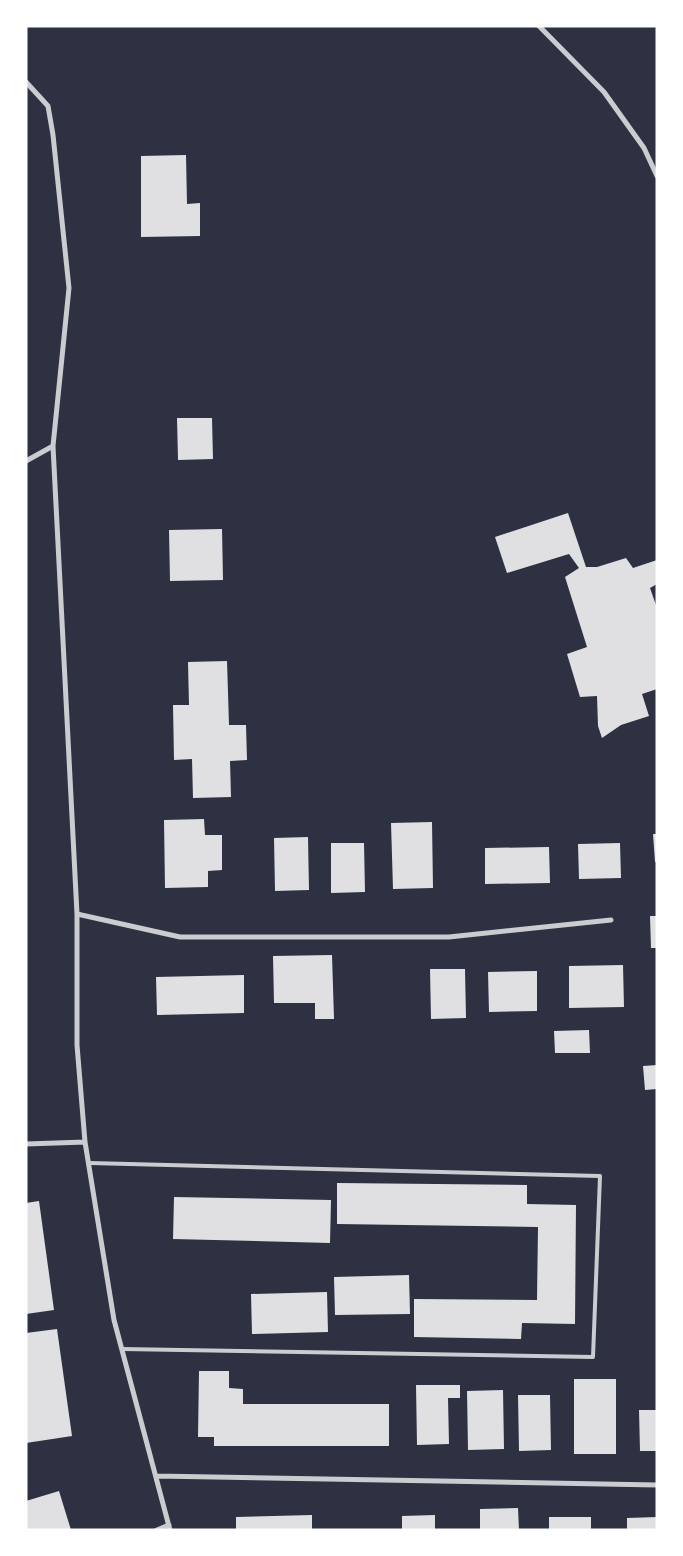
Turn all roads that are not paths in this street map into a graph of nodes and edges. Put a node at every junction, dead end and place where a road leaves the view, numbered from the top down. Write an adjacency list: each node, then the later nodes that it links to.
1 (539, 26): 3 (street)
2 (26, 82): 4 (street)
3 (657, 176)
4 (53, 446): 5 (street); 6 (street)
5 (26, 461)
6 (77, 914): 7 (street); 8 (street)
7 (611, 920)
8 (85, 1142): 9 (street); 10 (street)
9 (26, 1144)
10 (90, 1164): 11 (street); 11 (lane)
11 (122, 1349): 12 (street)
12 (156, 1476): 13 (street); 14 (street)
13 (657, 1485)
14 (169, 1528): 15 (street)
15 (158, 1530)

